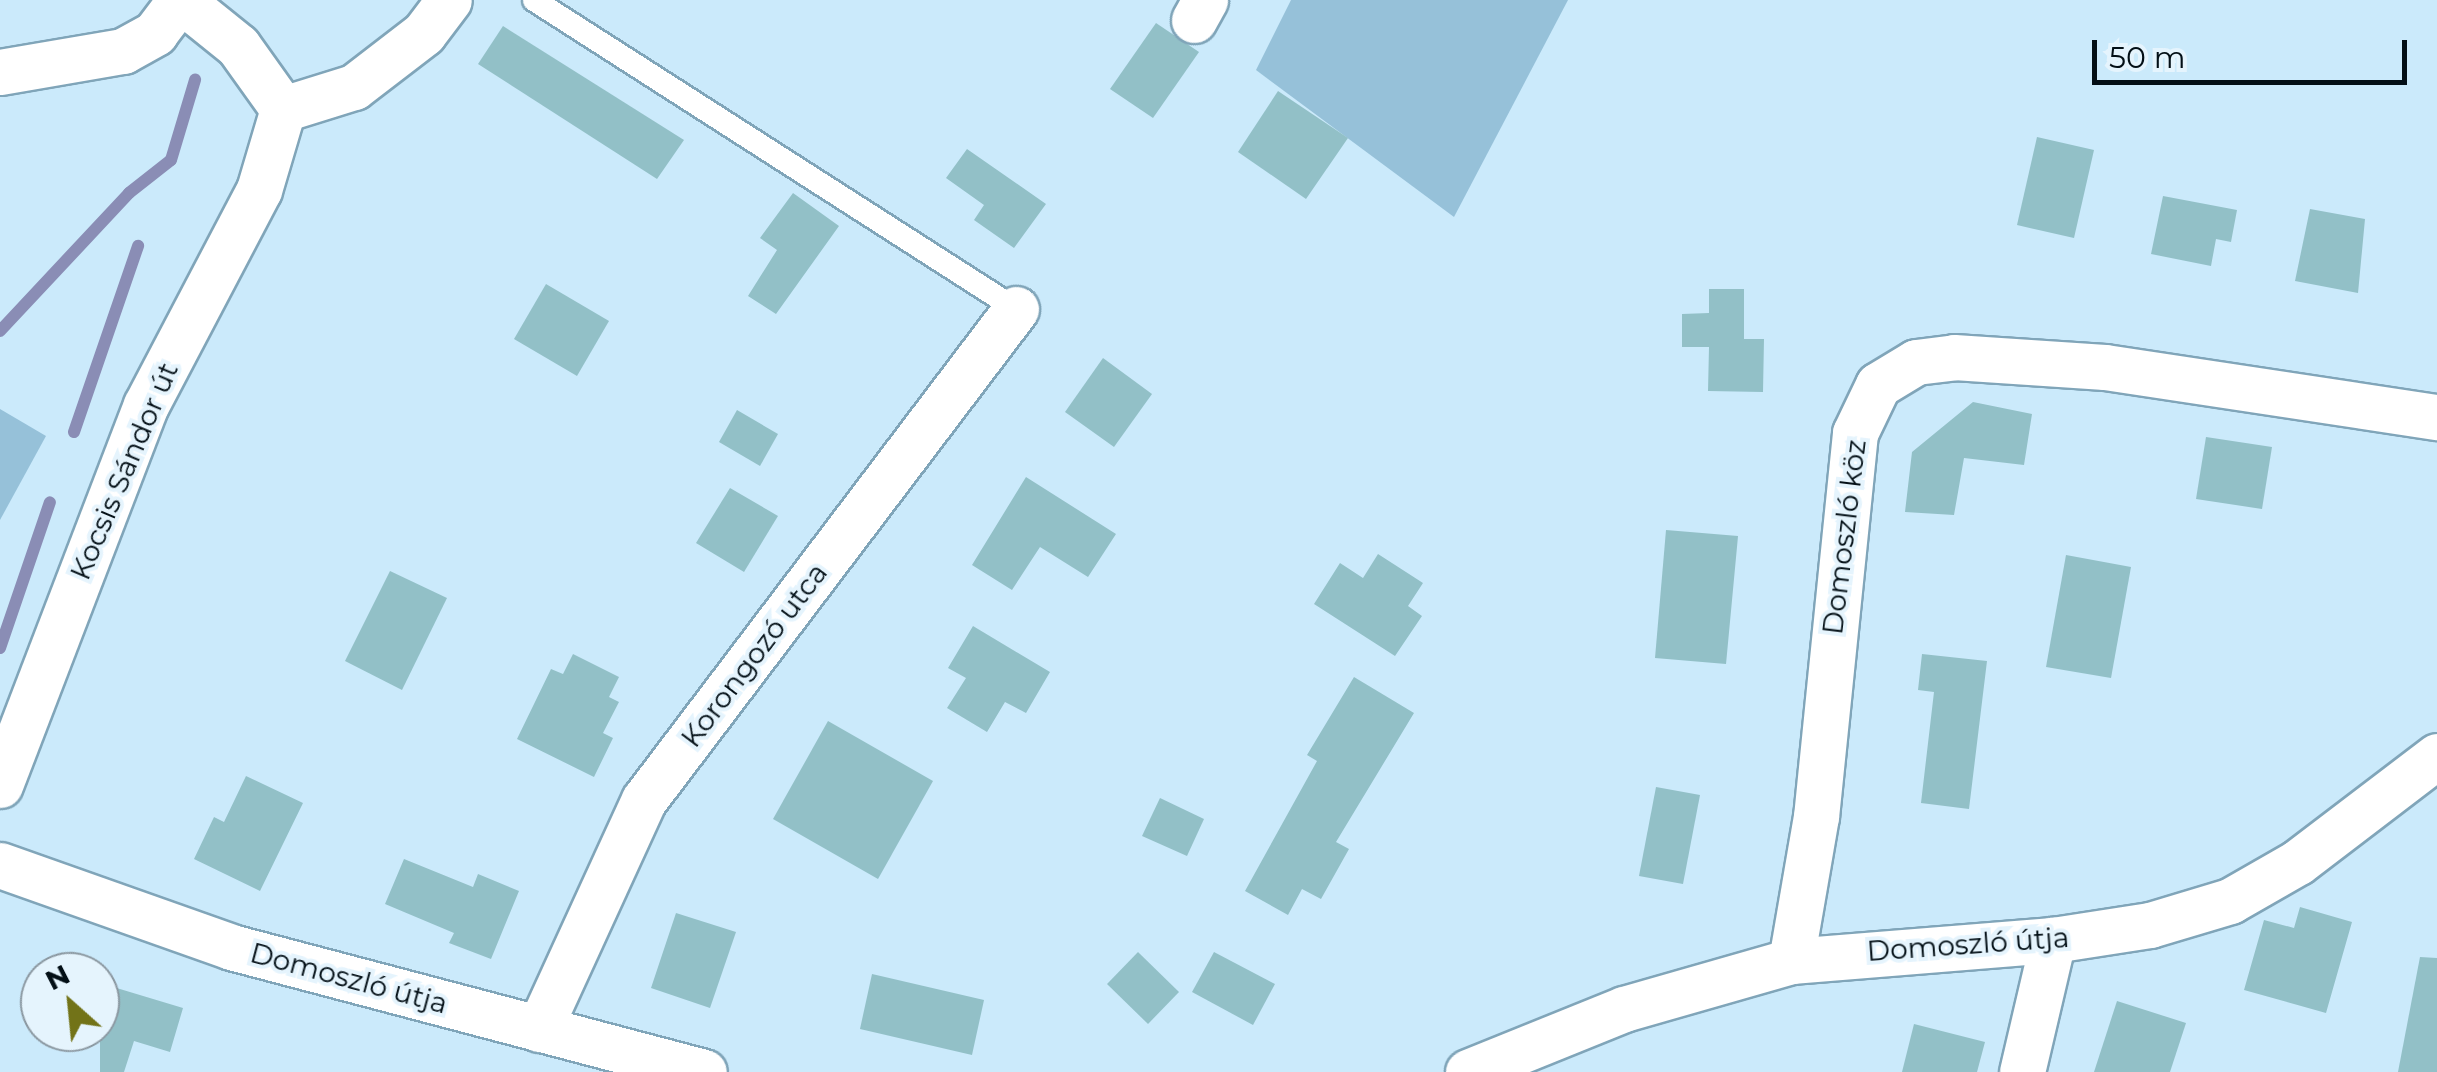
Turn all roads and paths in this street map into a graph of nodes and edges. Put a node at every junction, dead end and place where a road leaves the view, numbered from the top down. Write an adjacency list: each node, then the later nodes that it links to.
1 (181, 0): 4 (street); 5 (street)
2 (449, 0): 5 (street)
3 (534, 0): 6 (lane)
4 (0, 72)
5 (283, 109): 9 (street, Kocsis Sándor út)
6 (1016, 309): 13 (street, Korongozó utca)
7 (2437, 417): 12 (street, Domoszló köz)
8 (2437, 756): 11 (street, Domoszló útja)
9 (0, 785)
10 (0, 865): 13 (street, Domoszló útja)
11 (2053, 940): 12 (street, Domoszló útja); 16 (street)
12 (1791, 961): 15 (street, Domoszló útja)
13 (539, 1029): 14 (street, Domoszló útja)
14 (704, 1072)
15 (1468, 1072)
16 (2022, 1072)

